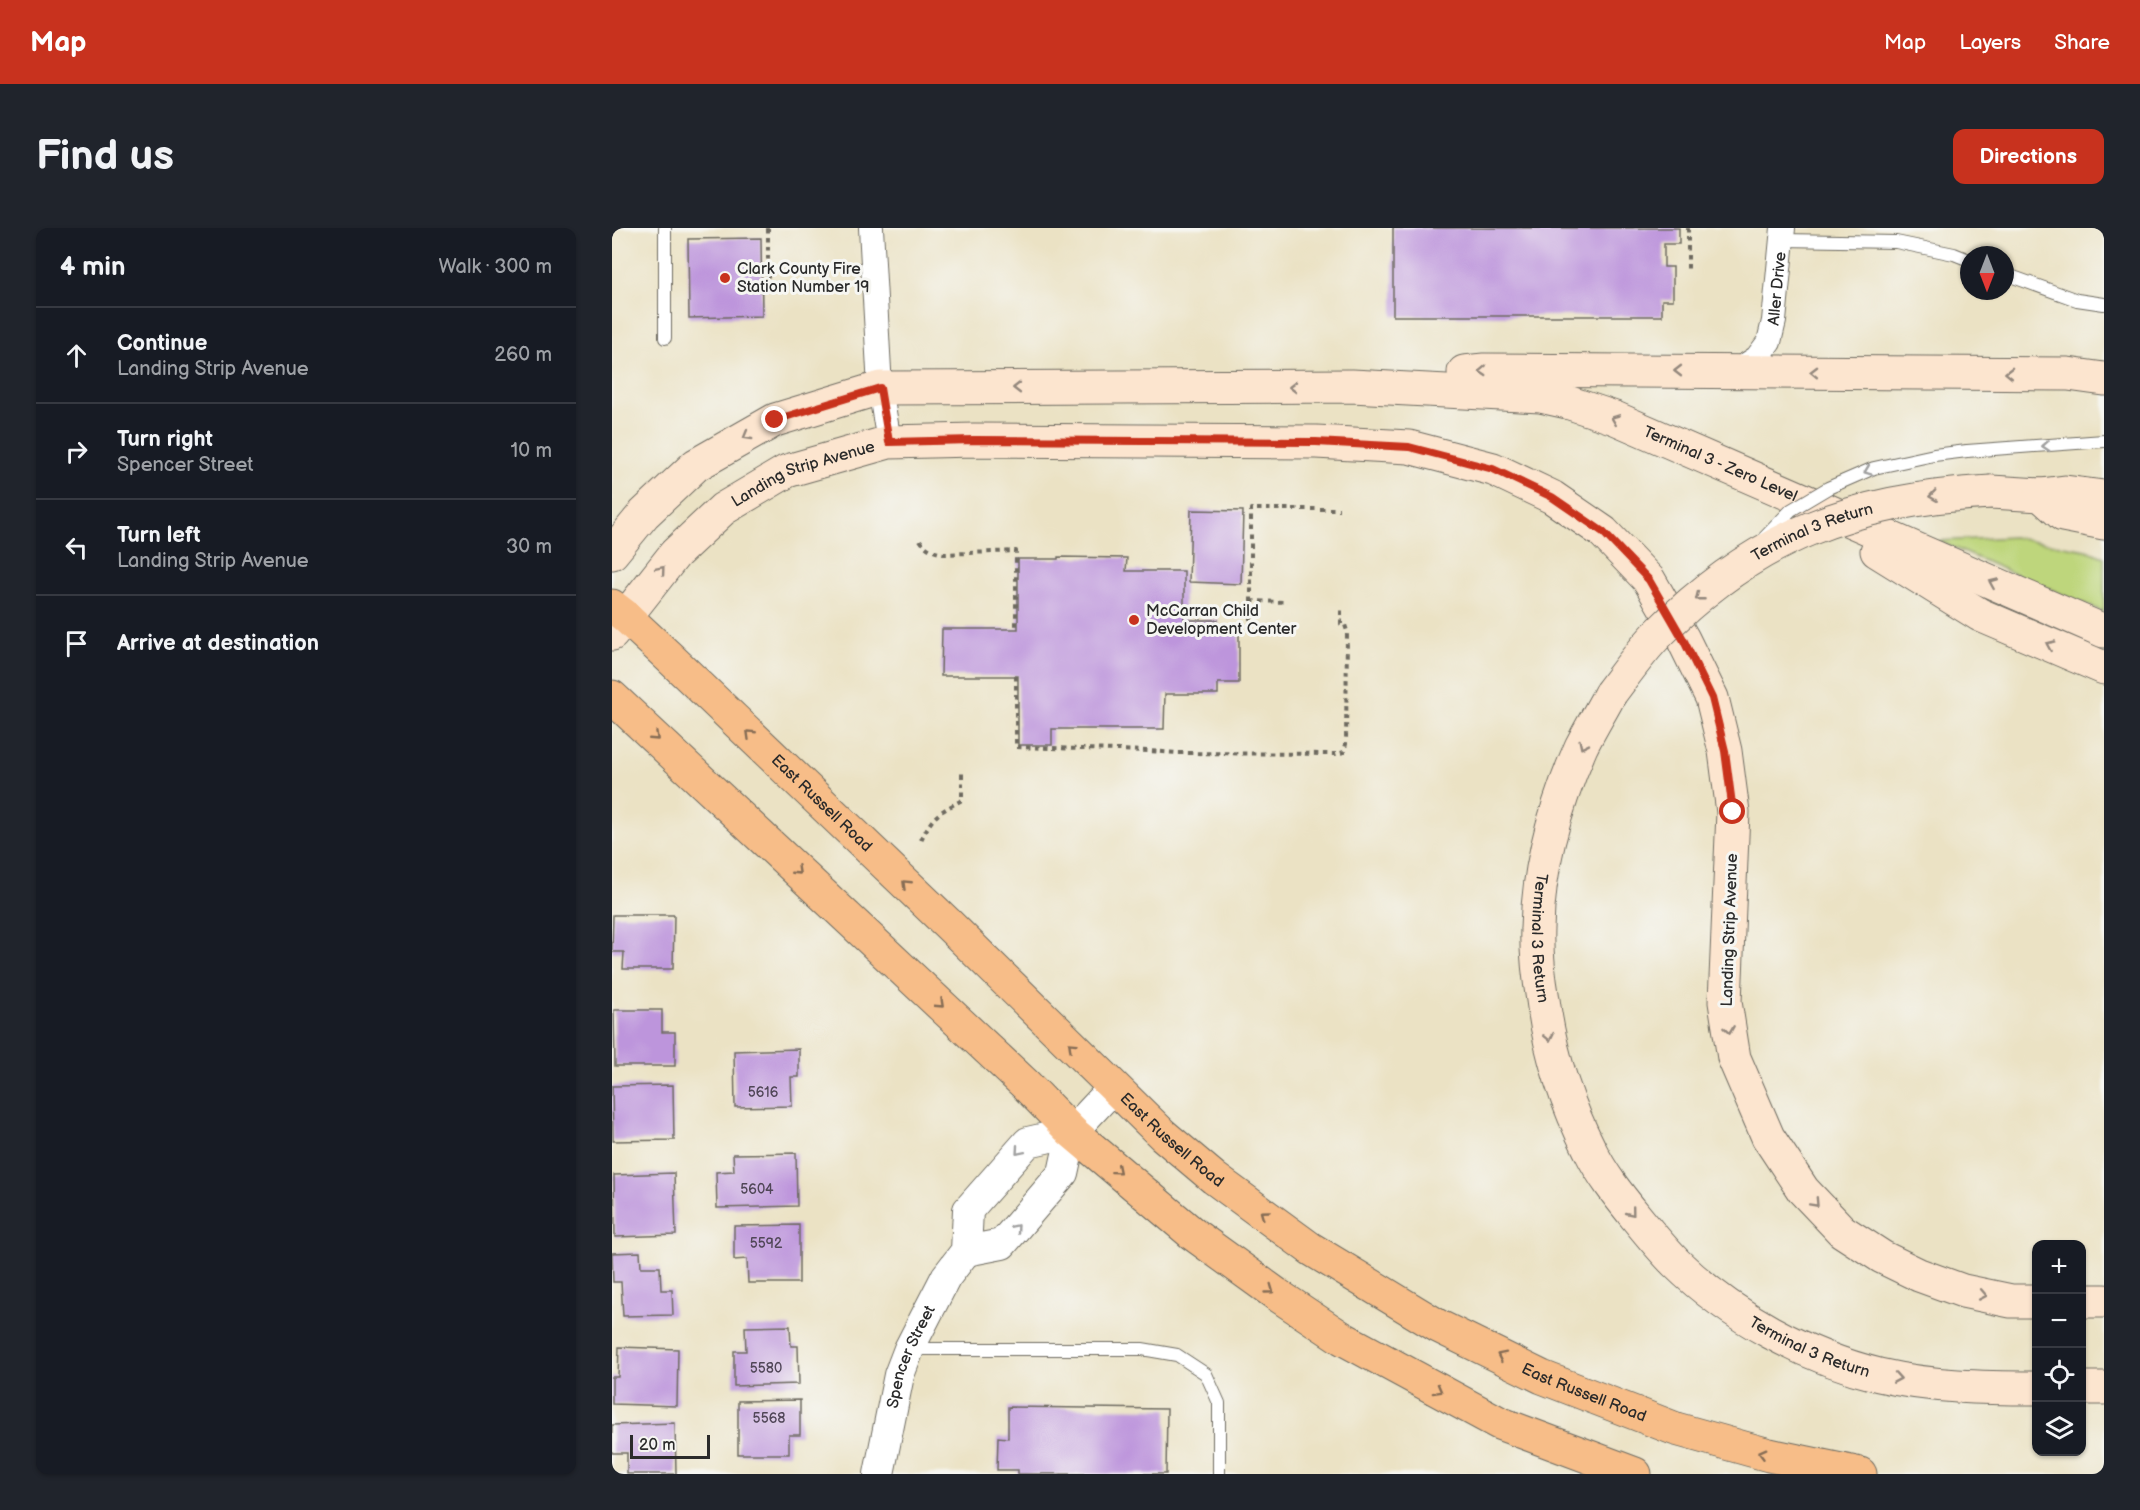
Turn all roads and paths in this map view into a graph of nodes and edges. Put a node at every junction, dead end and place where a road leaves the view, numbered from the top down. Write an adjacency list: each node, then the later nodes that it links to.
1 (665, 228): 11 (lane)
2 (768, 228): 9 (path)
3 (871, 228): 17 (street)
4 (1688, 228): 7 (path)
5 (1783, 234): 6 (lane); 12 (street, Aller Drive)
6 (1960, 256)
7 (1688, 271)
8 (2014, 277): 10 (lane)
9 (829, 285)
10 (2104, 304)
11 (665, 338)
12 (1737, 371): 14 (main road, one-way to 12); 16 (main road, one-way to 16)
13 (2104, 372): 14 (lane)
14 (2068, 374): 15 (main road)
15 (2104, 378)
16 (1352, 386): 17 (main road, one-way to 17); 20 (main road, Terminal 3 - Zero Level, one-way to 16)
17 (880, 388): 19 (street); 26 (main road, one-way to 26)
18 (2104, 441): 27 (lane, one-way to 27, bridge)
19 (889, 442): 31 (main road, Landing Strip Avenue, one-way to 19); 43 (main road, Landing Strip Avenue, one-way to 43)
20 (1784, 493): 34 (main road, Terminal 3 - Zero Level, one-way to 20); 35 (main road, one-way to 20)
21 (2041, 495): 22 (main road, Terminal 3 Return); 24 (main road); 27 (main road, Terminal 3 Return, one-way to 27, bridge)
22 (2104, 497)
23 (1339, 509): 28 (path)
24 (2104, 523)
25 (920, 540): 33 (path)
26 (612, 553)
27 (1731, 572): 47 (main road, Terminal 3 Return, one-way to 47, bridge)
28 (1251, 601): 29 (path); 32 (path)
29 (1287, 602)
30 (1341, 610): 36 (path)
31 (616, 619): 40 (main road, East Russell Road, one-way to 31)
32 (1251, 620)
33 (1016, 629)
34 (2104, 631)
35 (2104, 668)
36 (1016, 676)
37 (612, 698): 41 (main road, one-way to 41)
38 (962, 770): 39 (path)
39 (921, 840)
40 (1114, 1087): 41 (street); 53 (main road, East Russell Road, one-way to 40)
41 (1072, 1132): 42 (street, one-way to 41); 42 (street, one-way to 42); 52 (main road, one-way to 52)
42 (966, 1251): 46 (street, Spencer Street)
43 (2032, 1301)
44 (2086, 1301): 45 (main road)
45 (2104, 1301)
46 (909, 1348): 50 (street, Spencer Street); 51 (lane)
47 (2032, 1388)
48 (2086, 1388): 49 (main road)
49 (2104, 1388)
50 (879, 1474)
51 (1219, 1474)
52 (1635, 1474)
53 (1860, 1474)

